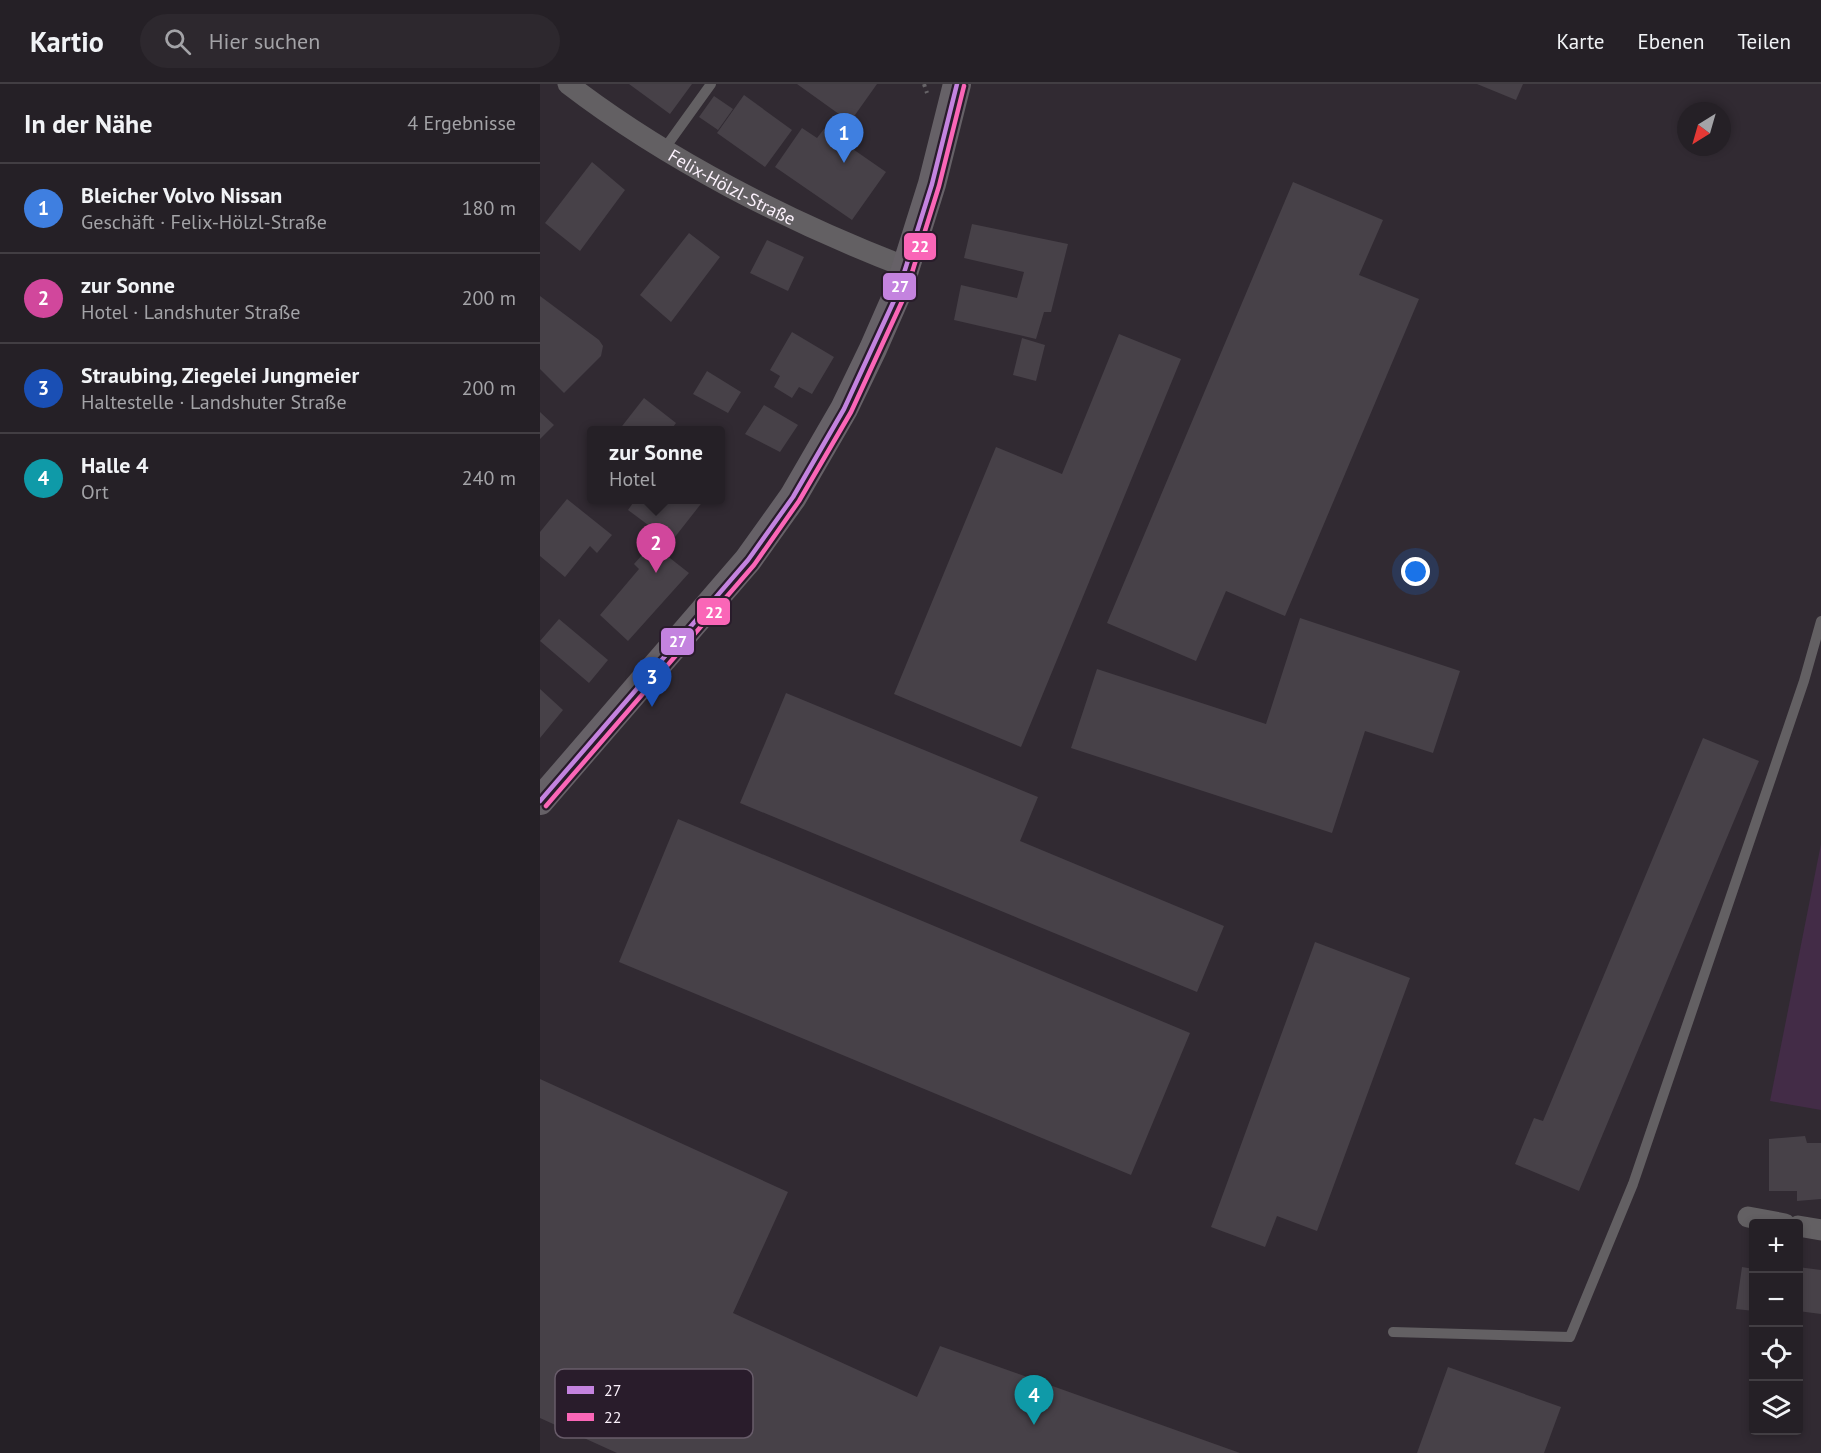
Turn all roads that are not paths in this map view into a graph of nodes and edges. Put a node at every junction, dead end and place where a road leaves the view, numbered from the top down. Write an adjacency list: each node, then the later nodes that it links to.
1 (568, 84): 4 (street, Felix-Hölzl-Straße)
2 (711, 84): 4 (lane)
3 (957, 84): 5 (main road)
4 (665, 148): 5 (street, Felix-Hölzl-Straße)
5 (906, 267): 7 (main road)
6 (1821, 621): 12 (lane)
7 (540, 801)
8 (1748, 1217): 9 (street)
9 (1759, 1219)
10 (1803, 1227): 11 (street)
11 (1821, 1230)
12 (1393, 1332)

